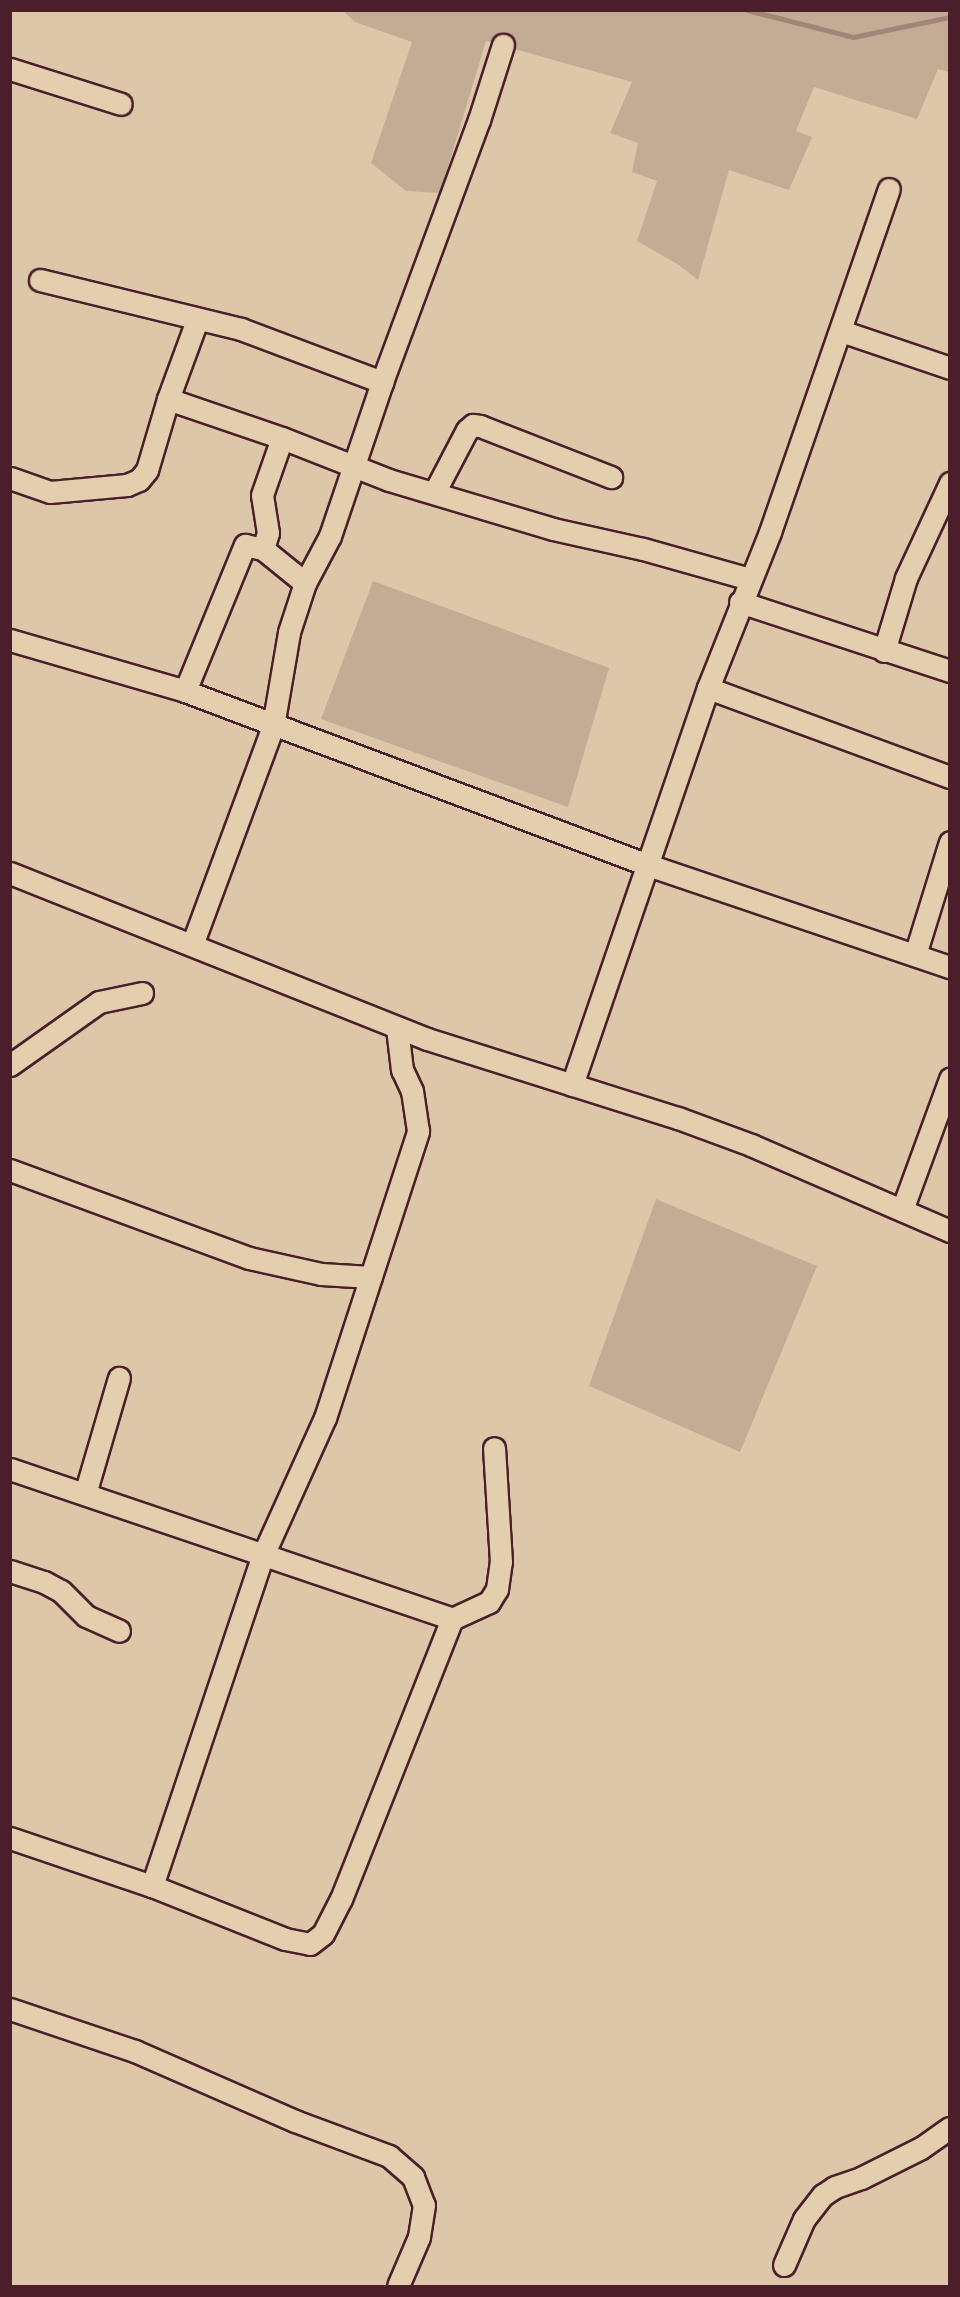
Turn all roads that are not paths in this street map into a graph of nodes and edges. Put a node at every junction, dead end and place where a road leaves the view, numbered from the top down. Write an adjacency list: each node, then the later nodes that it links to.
1 (503, 45): 9 (street)
2 (10, 69): 3 (street)
3 (121, 104)
4 (889, 189): 7 (street)
5 (40, 280): 6 (street)
6 (197, 320): 9 (street); 10 (street)
7 (841, 331): 8 (street); 18 (street)
8 (950, 368)
9 (382, 382): 12 (street)
10 (168, 399): 11 (street); 14 (street)
11 (282, 438): 12 (street); 17 (street)
12 (352, 467): 16 (street); 19 (street)
13 (611, 477): 16 (street)
14 (10, 478)
15 (950, 483): 22 (street)
16 (434, 493): 18 (street)
17 (263, 549): 19 (street); 25 (street)
18 (750, 579): 20 (street)
19 (305, 583): 26 (street)
20 (740, 602): 22 (street); 24 (street)
21 (10, 640): 25 (street)
22 (884, 651): 23 (street)
23 (950, 671)
24 (708, 688): 27 (street); 29 (street)
25 (185, 692): 26 (street)
26 (273, 726): 29 (street); 31 (street)
27 (950, 777)
28 (950, 842): 32 (street)
29 (648, 865): 32 (street); 38 (street)
30 (10, 873): 31 (street)
31 (192, 945): 35 (street)
32 (915, 955): 33 (street)
33 (950, 967)
34 (142, 993): 36 (street)
35 (397, 1028): 38 (street); 42 (street)
36 (10, 1065)
37 (950, 1079): 40 (street)
38 (572, 1085): 40 (street)
39 (10, 1170): 42 (street)
40 (902, 1210): 41 (street)
41 (950, 1231)
42 (371, 1277): 47 (street)
43 (119, 1378): 46 (street)
44 (494, 1448): 49 (street)
45 (10, 1469): 46 (street)
46 (85, 1494): 47 (street)
47 (263, 1555): 49 (street); 52 (street)
48 (10, 1571): 50 (street)
49 (452, 1619): 52 (street)
50 (119, 1631)
51 (10, 1838): 52 (street)
52 (152, 1886)
53 (10, 2009): 56 (street)
54 (950, 2128): 55 (street)
55 (784, 2265)
56 (398, 2286)

